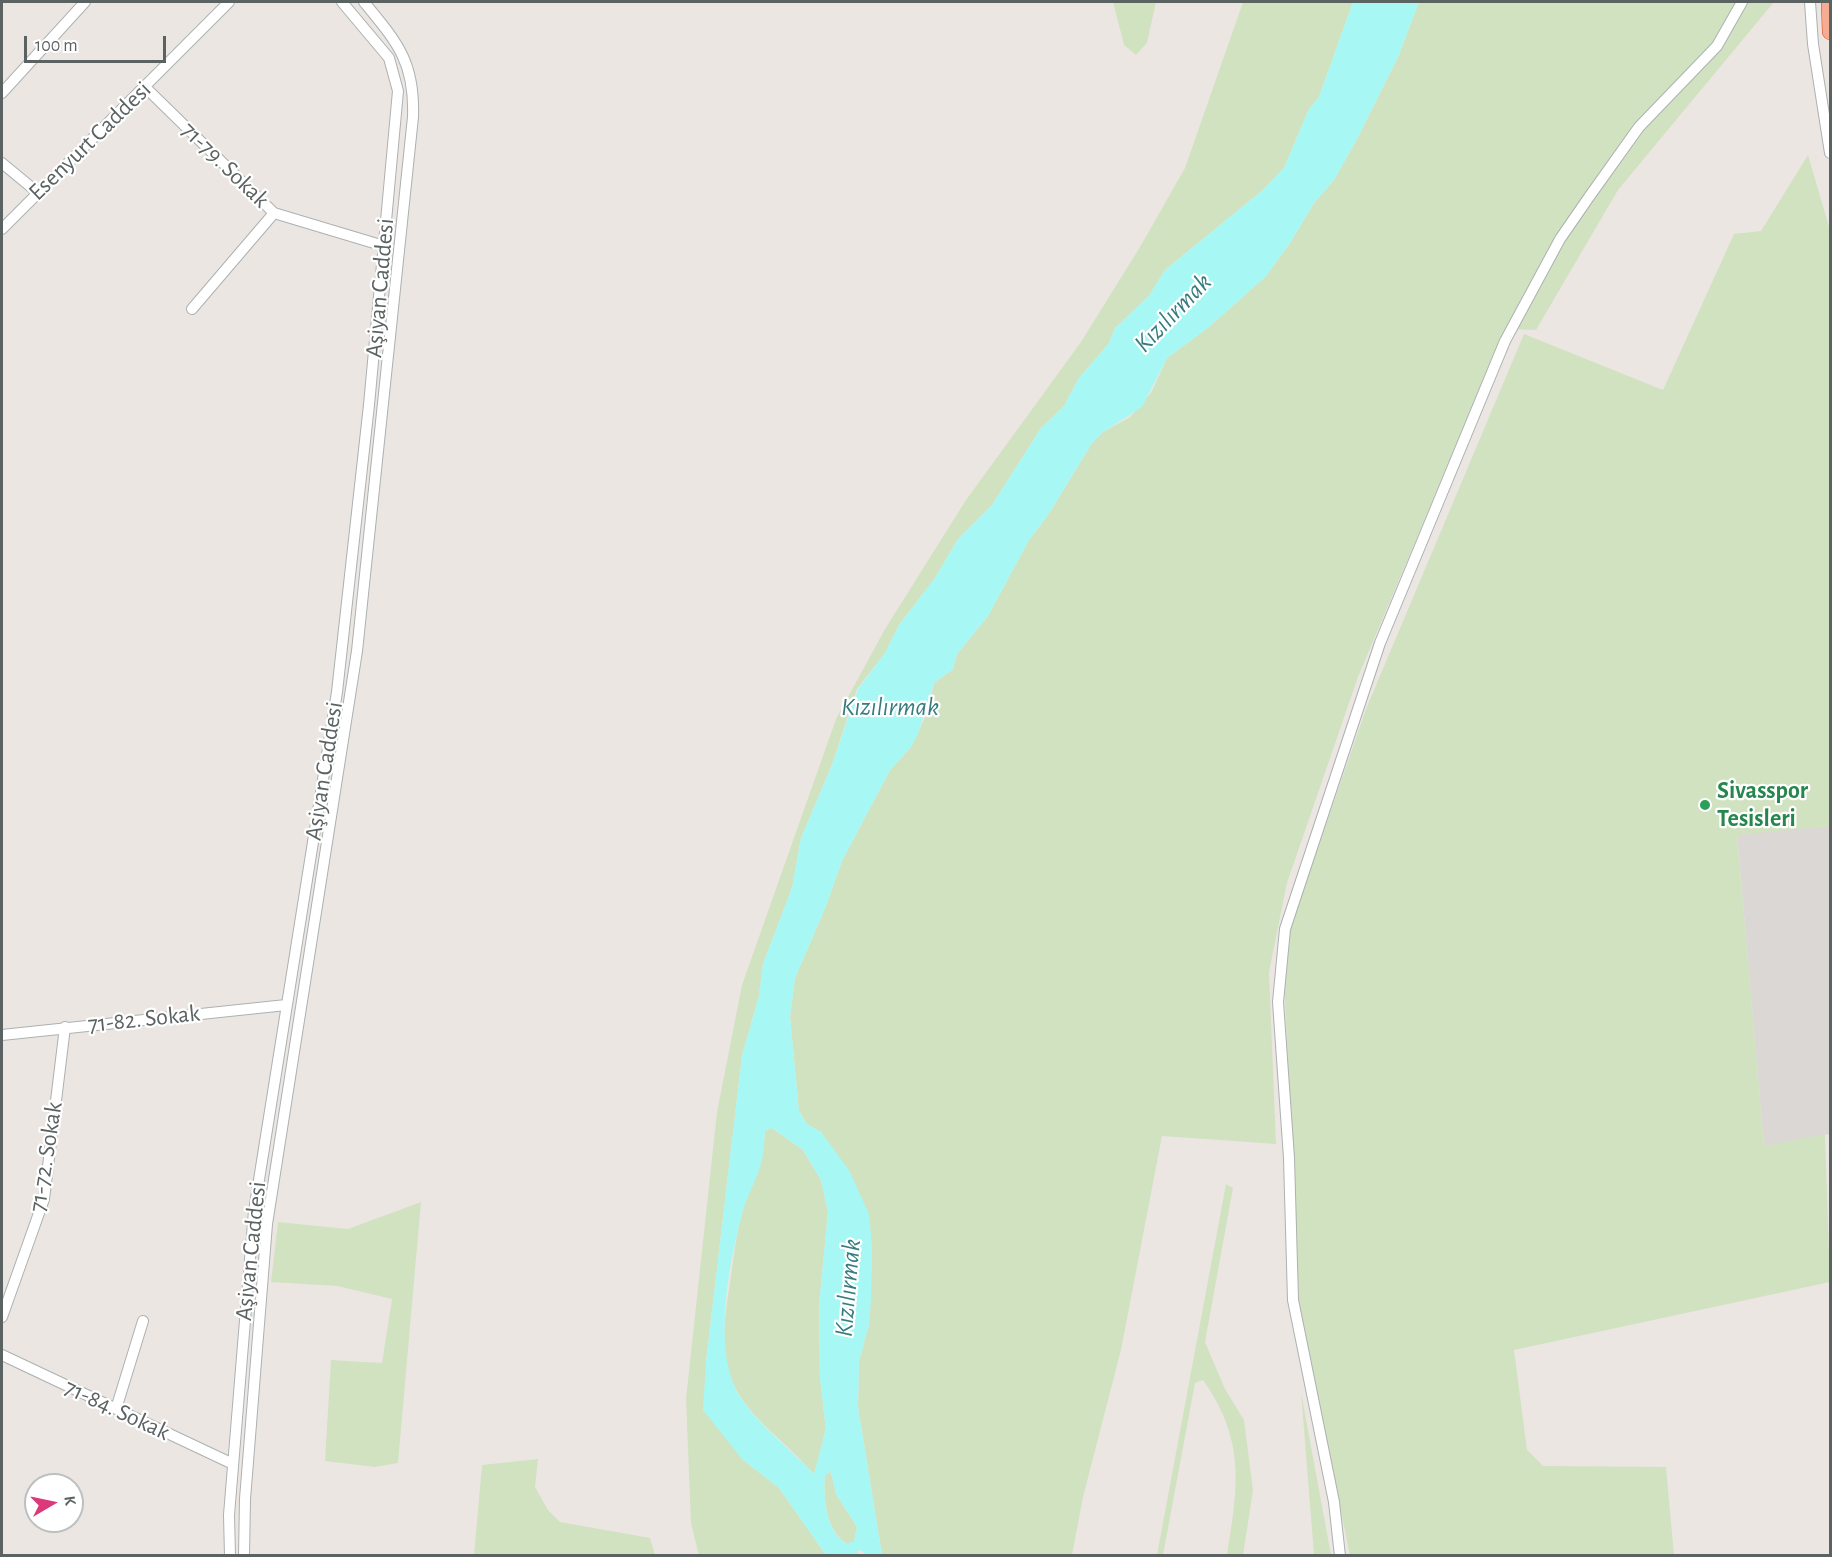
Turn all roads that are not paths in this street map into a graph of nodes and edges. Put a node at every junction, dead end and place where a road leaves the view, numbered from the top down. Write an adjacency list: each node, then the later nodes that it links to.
1 (85, 2): 10 (street)
2 (229, 2): 9 (street, Esenyurt Caddesi)
3 (342, 2): 16 (street, Aşiyan Caddesi)
4 (364, 2): 27 (street, Aşiyan Caddesi)
5 (1742, 2): 28 (street)
6 (1810, 2): 11 (street)
7 (1829, 2): 8 (highway)
8 (1830, 32)
9 (146, 88): 13 (street, Esenyurt Caddesi); 14 (street, 71-79. Sokak)
10 (2, 93)
11 (1830, 153)
12 (2, 164): 13 (street)
13 (37, 192): 15 (street, Esenyurt Caddesi)
14 (274, 213): 16 (street, 71-79. Sokak); 17 (street)
15 (2, 228)
16 (384, 246): 18 (street, Aşiyan Caddesi)
17 (192, 309)
18 (286, 1005): 19 (street, 71-82. Sokak); 25 (street, Aşiyan Caddesi)
19 (65, 1027): 20 (street, 71-82. Sokak); 21 (street, 71-72. Sokak)
20 (2, 1035)
21 (2, 1317)
22 (143, 1321): 24 (street)
23 (2, 1355): 24 (street, 71-84. Sokak)
24 (116, 1409): 25 (street, 71-84. Sokak)
25 (233, 1464): 26 (street, Aşiyan Caddesi)
26 (230, 1556)
27 (244, 1556)
28 (1340, 1556)

